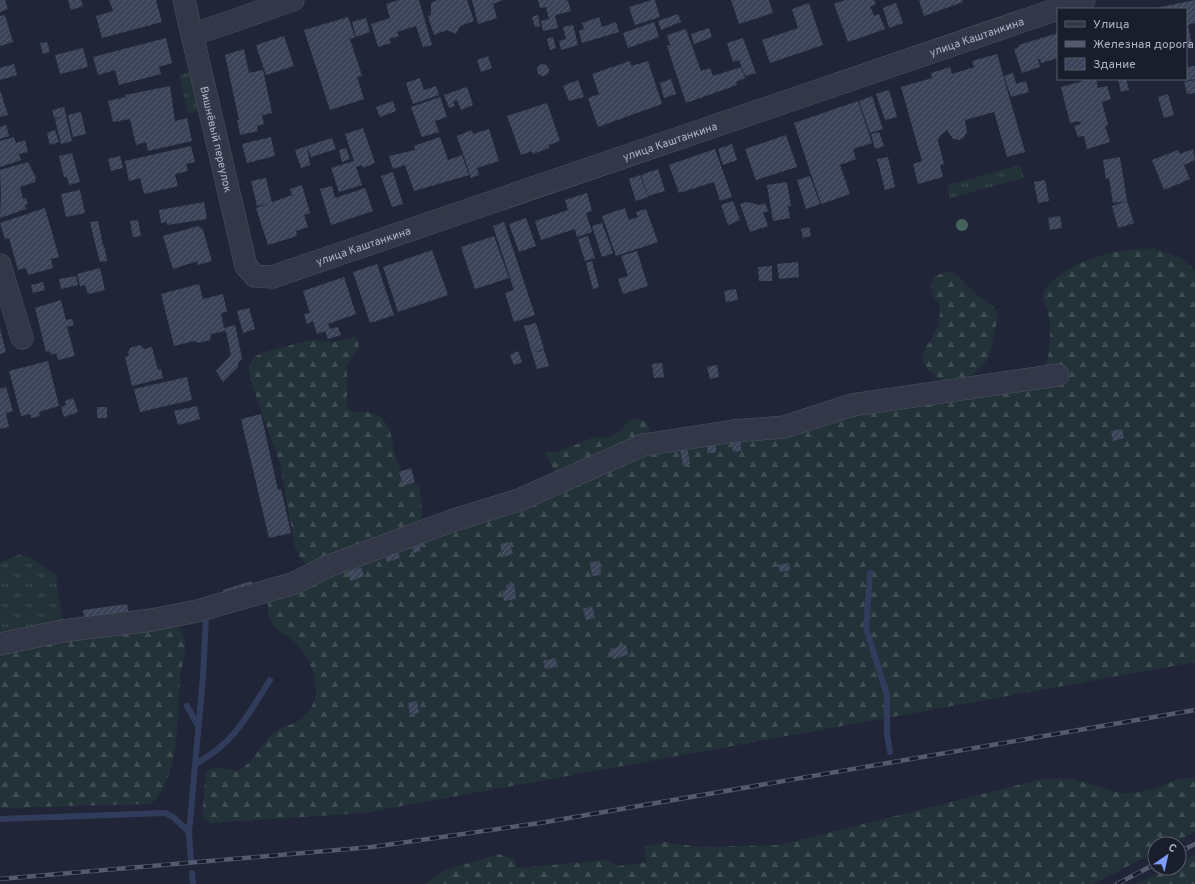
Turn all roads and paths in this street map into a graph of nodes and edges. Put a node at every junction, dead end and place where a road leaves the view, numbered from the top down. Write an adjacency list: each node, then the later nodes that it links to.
1 (184, 0): 6 (street, Вишнёвый переулок)
2 (293, 0): 6 (street)
3 (1083, 0): 4 (street, улица Каштанкина)
4 (1060, 8)
5 (1057, 9): 8 (street, улица Каштанкина)
6 (192, 35): 8 (street, Вишнёвый переулок)
7 (0, 265): 9 (street)
8 (255, 276)
9 (5, 300): 10 (street)
10 (22, 338)
11 (1058, 375): 12 (street)
12 (0, 644)

